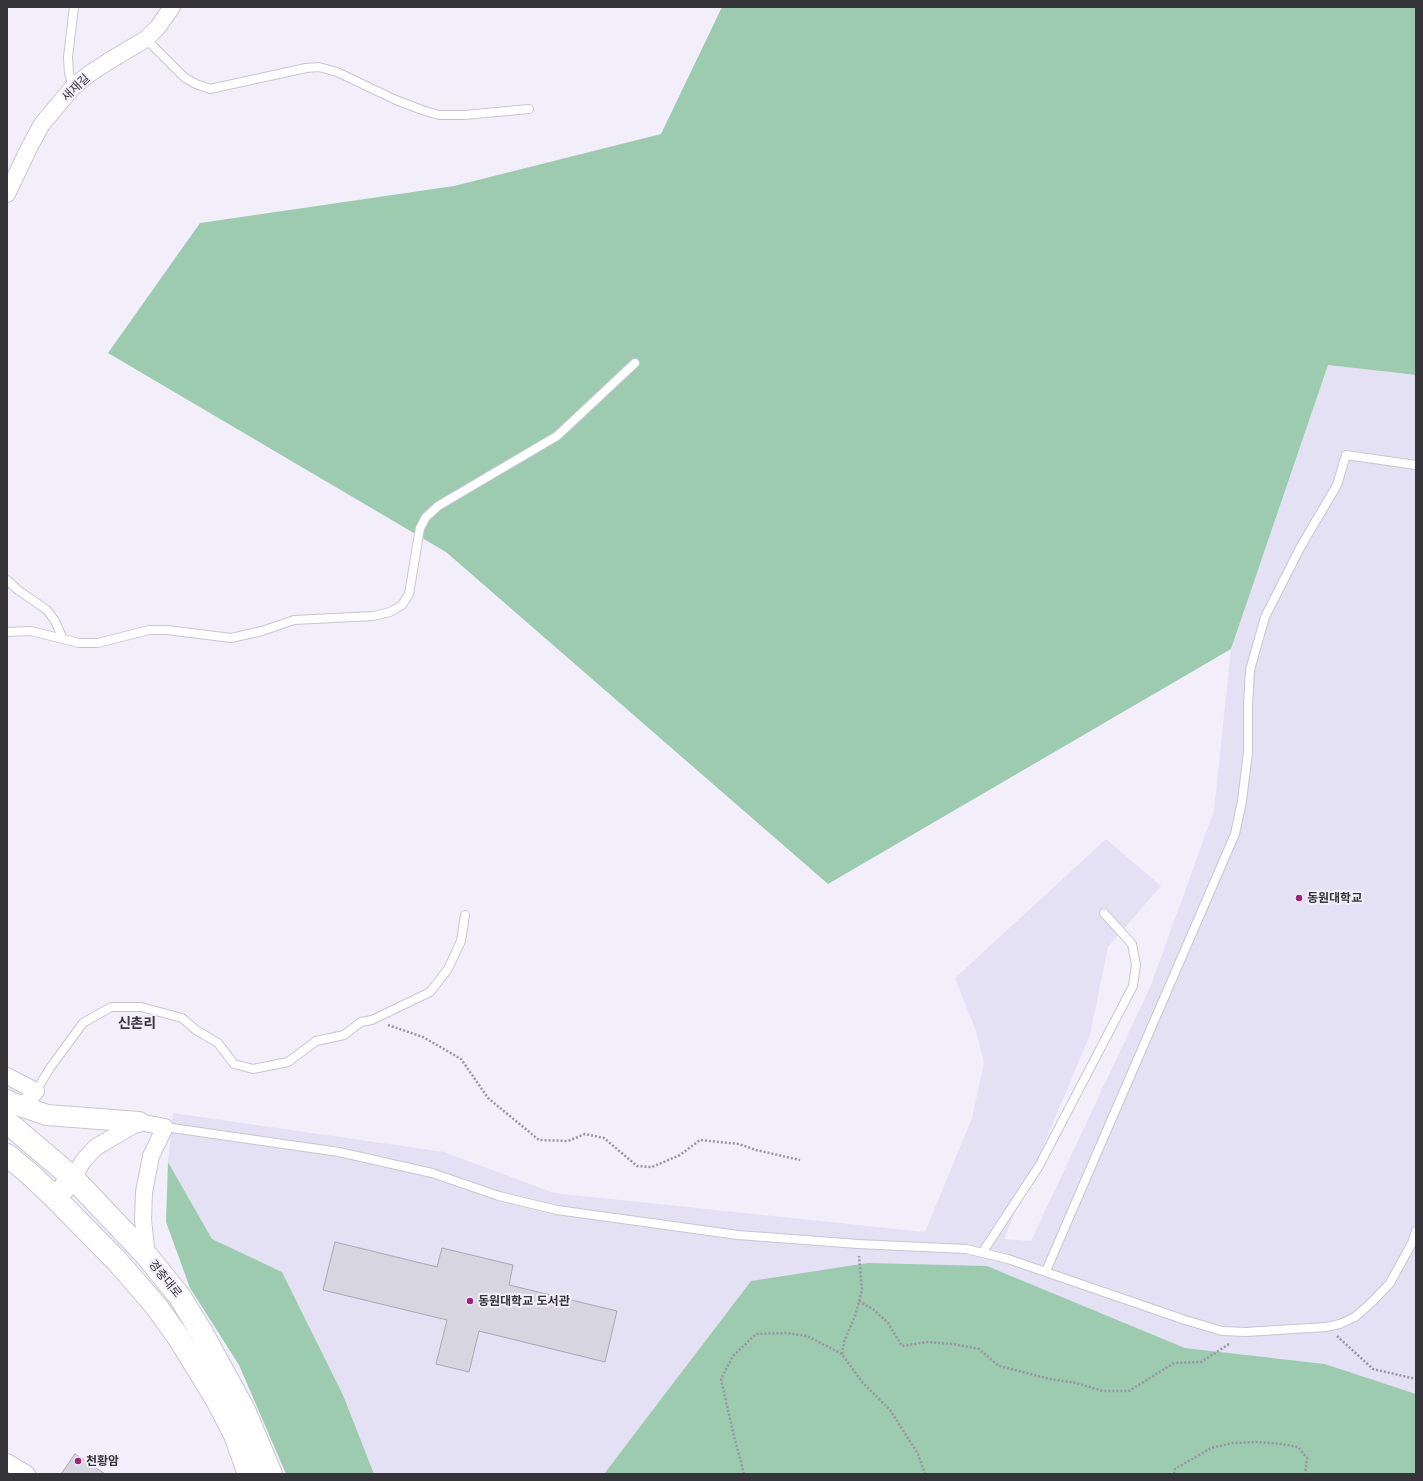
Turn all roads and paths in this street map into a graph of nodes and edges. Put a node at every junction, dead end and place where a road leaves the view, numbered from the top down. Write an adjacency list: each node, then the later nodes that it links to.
1 (74, 7): 4 (lane)
2 (172, 7): 3 (street, 새재길)
3 (146, 38): 4 (street, 새재길); 5 (lane)
4 (73, 87): 6 (street, 새재길)
5 (529, 109)
6 (7, 194)
7 (635, 363): 11 (lane)
8 (1416, 465): 30 (lane)
9 (7, 580): 11 (lane)
10 (7, 632): 11 (lane)
11 (63, 639)
12 (1104, 914): 28 (lane)
13 (465, 915): 14 (lane)
14 (372, 1020): 16 (lane); 22 (path)
15 (7, 1076): 16 (street)
16 (36, 1091): 17 (street)
17 (14, 1103): 19 (street)
18 (7, 1122): 23 (main road, 경충대로)
19 (139, 1122): 20 (street); 23 (street)
20 (164, 1127): 27 (lane); 29 (street)
21 (7, 1155): 24 (main road, 경충대로)
22 (800, 1160)
23 (73, 1178): 24 (main road); 29 (main road, 경충대로)
24 (55, 1198): 38 (main road, 경충대로)
25 (1416, 1231): 26 (lane)
26 (1414, 1240): 32 (lane)
27 (858, 1244): 28 (lane); 31 (path)
28 (982, 1253): 30 (lane)
29 (147, 1256): 39 (main road, 경충대로)
30 (1046, 1271): 33 (lane)
31 (859, 1301): 33 (path); 34 (path)
32 (1326, 1327): 33 (lane); 35 (path)
33 (1246, 1332)
34 (842, 1354): 40 (path); 41 (path)
35 (1416, 1379)
36 (7, 1462): 37 (street)
37 (27, 1474)
38 (249, 1474)
39 (271, 1474)
40 (744, 1474)
41 (925, 1474)
42 (1174, 1474): 43 (path)
43 (1305, 1474)

